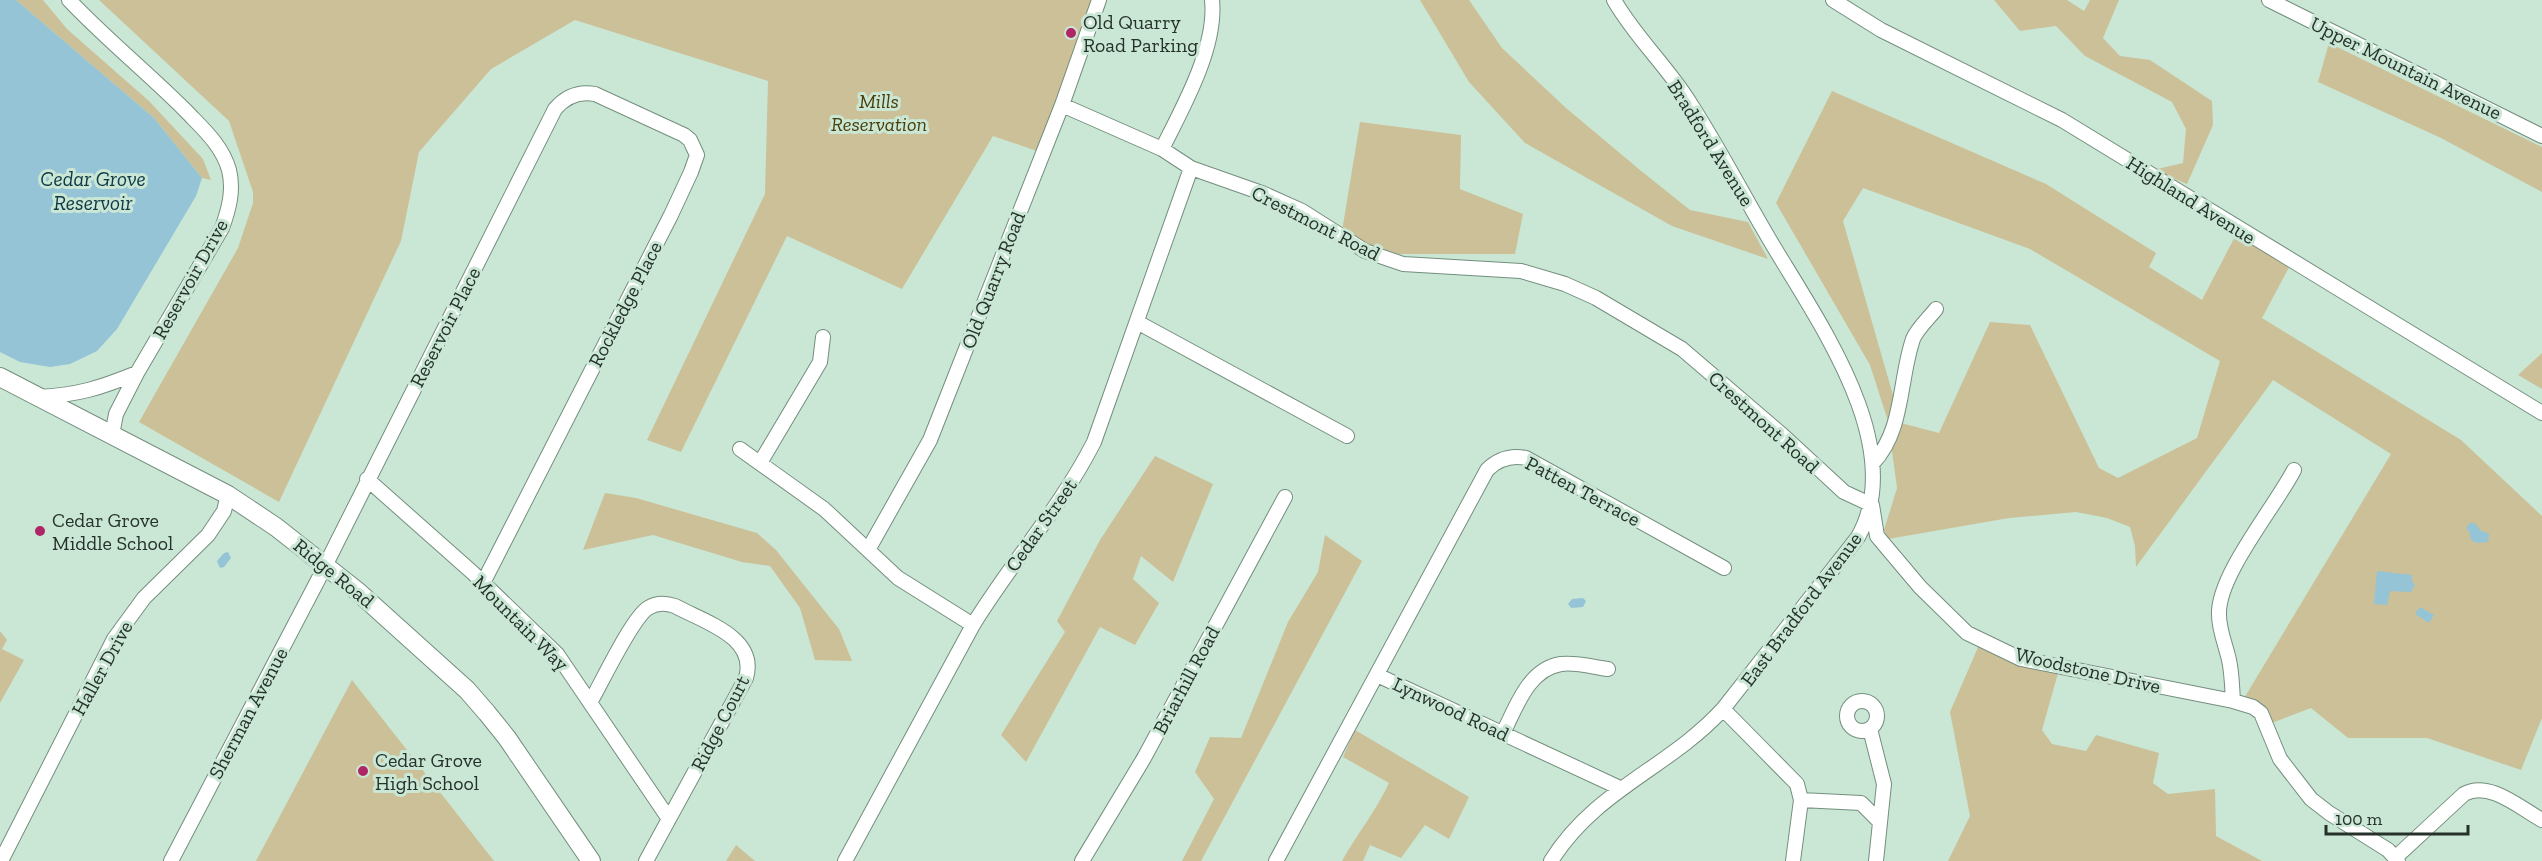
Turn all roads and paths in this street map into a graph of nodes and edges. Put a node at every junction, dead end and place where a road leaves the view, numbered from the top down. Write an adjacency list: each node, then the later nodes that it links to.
1 (69, 0): 16 (street, Reservoir Drive)
2 (1099, 0): 8 (street, Old Quarry Road)
3 (1212, 0): 10 (street)
4 (1614, 0): 12 (street, Bradford Avenue)
5 (1833, 0): 19 (street, Highland Avenue)
6 (2269, 0): 9 (street, Upper Mountain Avenue)
7 (571, 96): 26 (street, Reservoir Place); 33 (street, Rockledge Place)
8 (1062, 105): 10 (street, Crestmont Road); 30 (street, Old Quarry Road)
9 (2542, 136)
10 (1162, 149): 11 (street, Crestmont Road)
11 (1191, 168): 14 (street, Cedar Street); 29 (street, Crestmont Road)
12 (1800, 291): 24 (street, East Bradford Avenue)
13 (1935, 309): 24 (street)
14 (1137, 322): 21 (street); 34 (street, Cedar Street)
15 (823, 337): 23 (street)
16 (137, 373): 18 (street); 20 (street, Reservoir Drive)
17 (0, 377): 18 (main road, Ridge Road)
18 (37, 397): 20 (main road, Ridge Road)
19 (2542, 413)
20 (112, 435): 27 (main road, Ridge Road)
21 (1347, 436)
22 (740, 449): 23 (street)
23 (760, 463): 30 (street)
24 (1873, 463): 29 (street, East Bradford Avenue)
25 (2294, 470): 38 (street)
26 (368, 479): 31 (street, Reservoir Place); 33 (street, Mountain Way)
27 (228, 495): 31 (main road, Ridge Road); 50 (street, Haller Drive)
28 (1285, 497): 55 (street, Briarhill Road)
29 (1872, 505): 38 (street, Woodstone Drive); 39 (street, East Bradford Avenue)
30 (868, 550): 34 (street)
31 (325, 565): 51 (street, Sherman Avenue); 52 (main road, Ridge Road)
32 (1724, 568): 36 (street, Patten Terrace)
33 (483, 583): 37 (street, Mountain Way)
34 (973, 625): 54 (street, Cedar Street)
35 (1608, 669): 41 (street)
36 (1377, 675): 41 (street, Lynwood Road); 56 (street, Lynwood Road)
37 (591, 701): 46 (street, Mountain Way); 46 (street, Ridge Court)
38 (2233, 701): 49 (street, Woodstone Drive)
39 (1724, 709): 43 (street, East Bradford Avenue); 44 (street)
40 (1870, 729): 42 (street)
41 (1503, 734): 43 (street, Lynwood Road)
42 (1884, 784): 45 (street); 48 (street)
43 (1620, 788): 57 (street, East Bradford Avenue)
44 (1801, 800): 45 (street); 58 (street)
45 (1861, 803): 48 (street)
46 (669, 819): 53 (street, Ridge Court)
47 (2542, 820): 49 (street)
48 (1880, 822): 59 (street)
49 (2396, 859)
50 (2, 861)
51 (171, 861)
52 (591, 861)
53 (646, 861)
54 (845, 861)
55 (1082, 861)
56 (1276, 861)
57 (1551, 861)
58 (1793, 861)
59 (1876, 861)

